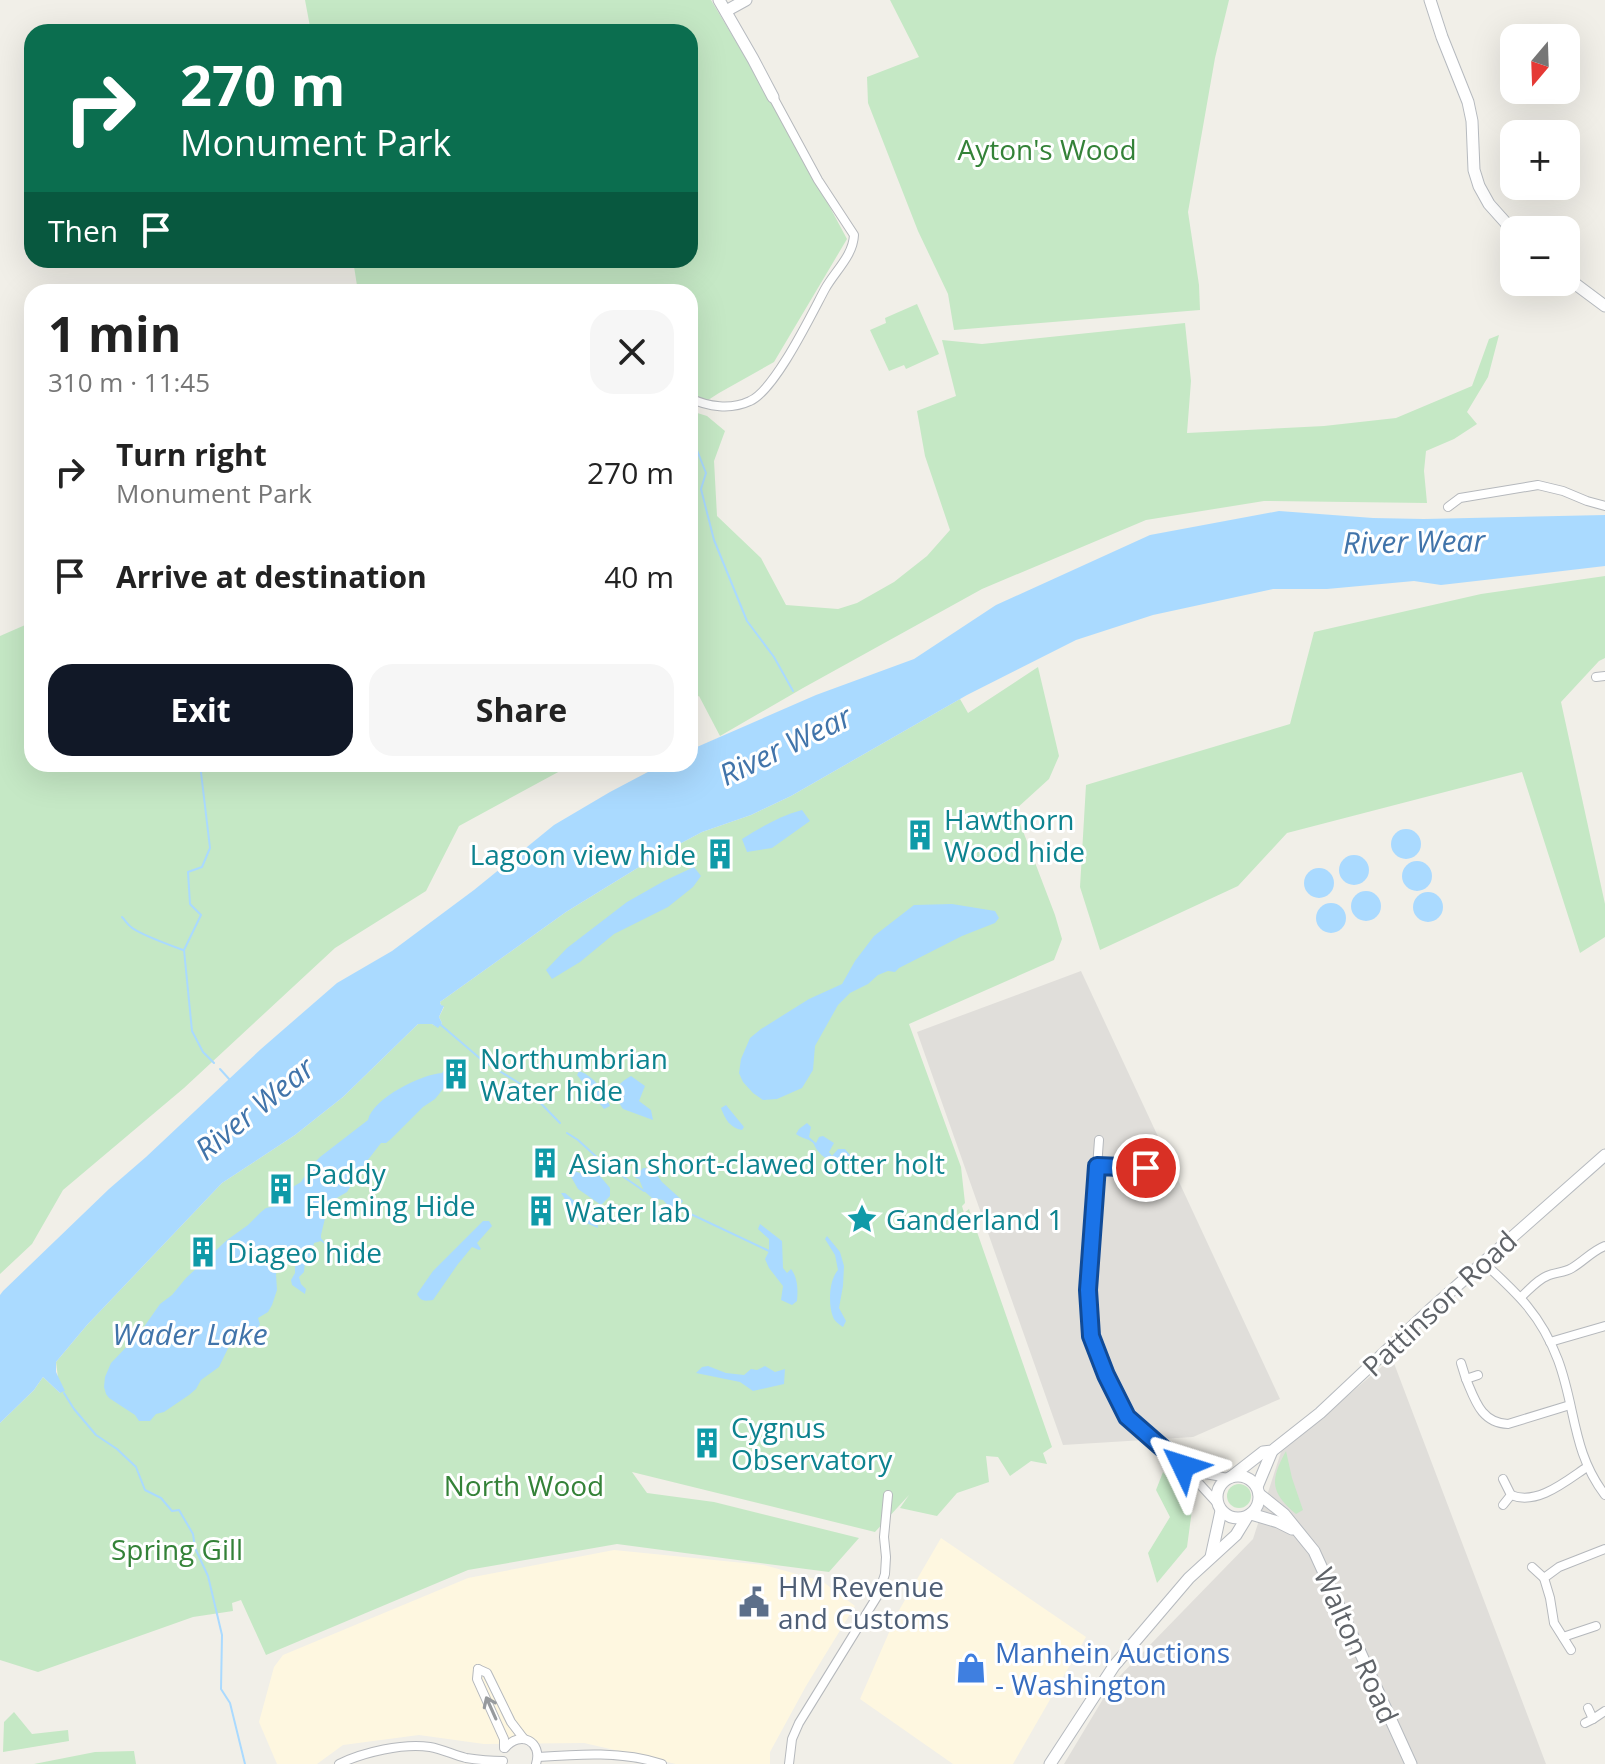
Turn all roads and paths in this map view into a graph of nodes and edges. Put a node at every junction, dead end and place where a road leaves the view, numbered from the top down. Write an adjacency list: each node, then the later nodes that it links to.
1 (719, 0): 4 (street)
2 (746, 0): 4 (street)
3 (1430, 0): 6 (street)
4 (726, 11): 5 (street)
5 (773, 97): 9 (street)
6 (1500, 216)
7 (1580, 287): 8 (street)
8 (1605, 306)
9 (698, 401)
10 (1605, 506): 11 (street)
11 (1448, 507)
12 (1099, 1140): 14 (street)
13 (1605, 1155): 17 (street, Pattinson Road)
14 (1097, 1166): 15 (street); 27 (street)
15 (1146, 1168)
16 (1605, 1246): 18 (street)
17 (1483, 1262): 18 (street); 25 (street, Pattinson Road)
18 (1521, 1297): 20 (street)
19 (1605, 1326): 20 (street)
20 (1550, 1342): 24 (street)
21 (1461, 1363): 23 (street)
22 (1478, 1375): 23 (street)
23 (1466, 1379): 24 (street)
24 (1570, 1405): 26 (street)
25 (1272, 1451): 28 (street, Pattinson Road); 30 (street, Pattinson Road)
26 (1587, 1467): 32 (street); 33 (street)
27 (1187, 1471): 28 (street); 35 (street)
28 (1230, 1478): 30 (street); 35 (street)
29 (1503, 1479): 32 (street)
30 (1258, 1490): 36 (street); 37 (street, Walton Road)
31 (888, 1495): 53 (street)
32 (1511, 1495): 34 (street)
33 (1605, 1495)
34 (1503, 1505)
35 (1219, 1507): 36 (street); 39 (street)
36 (1249, 1515): 37 (street); 39 (street)
37 (1296, 1531): 55 (street, Walton Road)
38 (1605, 1549): 41 (street)
39 (1211, 1557): 54 (street)
40 (1532, 1567): 41 (street)
41 (1544, 1578): 43 (street)
42 (1596, 1626): 43 (street)
43 (1563, 1637): 44 (street)
44 (1571, 1650)
45 (1588, 1708): 46 (street)
46 (1605, 1711)
47 (524, 1739): 48 (street); 48 (street, one-way to 47); 49 (street)
48 (504, 1748): 50 (street)
49 (537, 1760): 52 (street)
50 (504, 1762): 51 (street)
51 (339, 1764)
52 (662, 1764)
53 (789, 1764)
54 (1050, 1764)
55 (1411, 1764)

